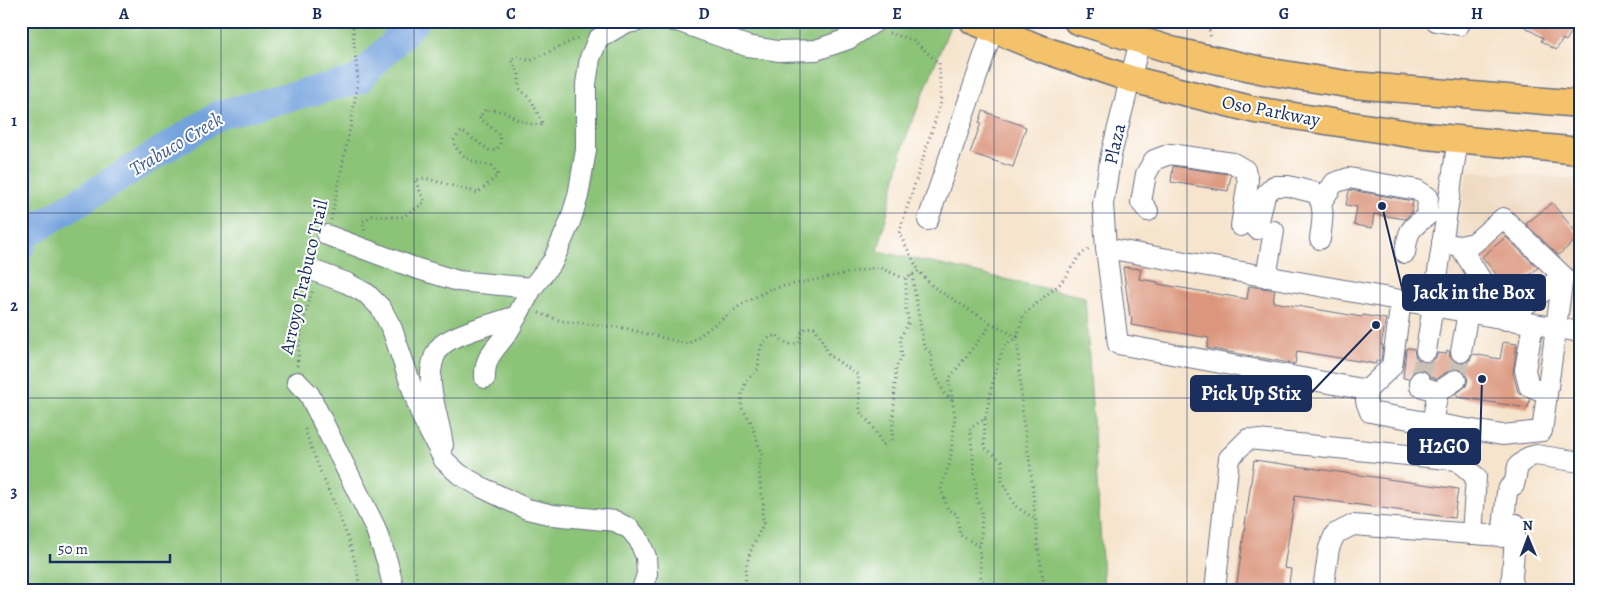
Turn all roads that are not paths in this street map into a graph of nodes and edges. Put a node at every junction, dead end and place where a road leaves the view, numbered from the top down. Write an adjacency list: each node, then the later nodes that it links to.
1 (638, 21): 25 (street)
2 (674, 21): 3 (street)
3 (876, 21)
4 (1077, 21): 8 (main road, Oso Parkway)
5 (1436, 21): 6 (street)
6 (1461, 21)
7 (983, 25): 9 (main road, Oso Parkway); 15 (street)
8 (1140, 41): 9 (street, Plaza); 10 (main road, Oso Parkway)
9 (1131, 79): 11 (main road, Oso Parkway); 20 (street, Plaza)
10 (1577, 102)
11 (1458, 140): 12 (main road, Oso Parkway); 19 (street)
12 (1580, 151)
13 (1322, 201): 16 (street); 18 (street); 21 (street)
14 (1148, 211): 16 (street)
15 (928, 220)
16 (1257, 229): 24 (street)
17 (328, 235): 25 (street)
18 (1320, 239)
19 (1451, 244): 23 (street); 27 (street); 30 (street)
20 (1106, 245): 24 (street); 40 (street, Plaza)
21 (1405, 253)
22 (317, 272): 44 (street)
23 (1563, 276): 30 (street); 32 (street)
24 (1266, 277): 26 (street)
25 (532, 288): 28 (street)
26 (1401, 301): 27 (street); 40 (street)
27 (1432, 306): 29 (street); 34 (street)
28 (519, 311): 36 (street); 44 (street)
29 (1468, 312): 30 (street); 35 (street)
30 (1506, 320): 31 (street)
31 (1532, 324): 32 (street); 42 (street)
32 (1555, 328): 33 (street); 42 (street)
33 (1580, 332)
34 (1426, 351)
35 (1461, 352)
36 (485, 378)
37 (1456, 380): 41 (street)
38 (1420, 381): 41 (street)
39 (297, 382): 48 (street)
40 (1367, 390): 43 (street)
41 (1438, 392): 43 (street)
42 (1547, 394): 43 (street)
43 (1432, 424)
44 (444, 460): 49 (street)
45 (1580, 462): 47 (street)
46 (1472, 534): 47 (street); 50 (street); 51 (street)
47 (1509, 537): 52 (street)
48 (394, 590)
49 (642, 590)
50 (1215, 590)
51 (1323, 590)
52 (1511, 590)

